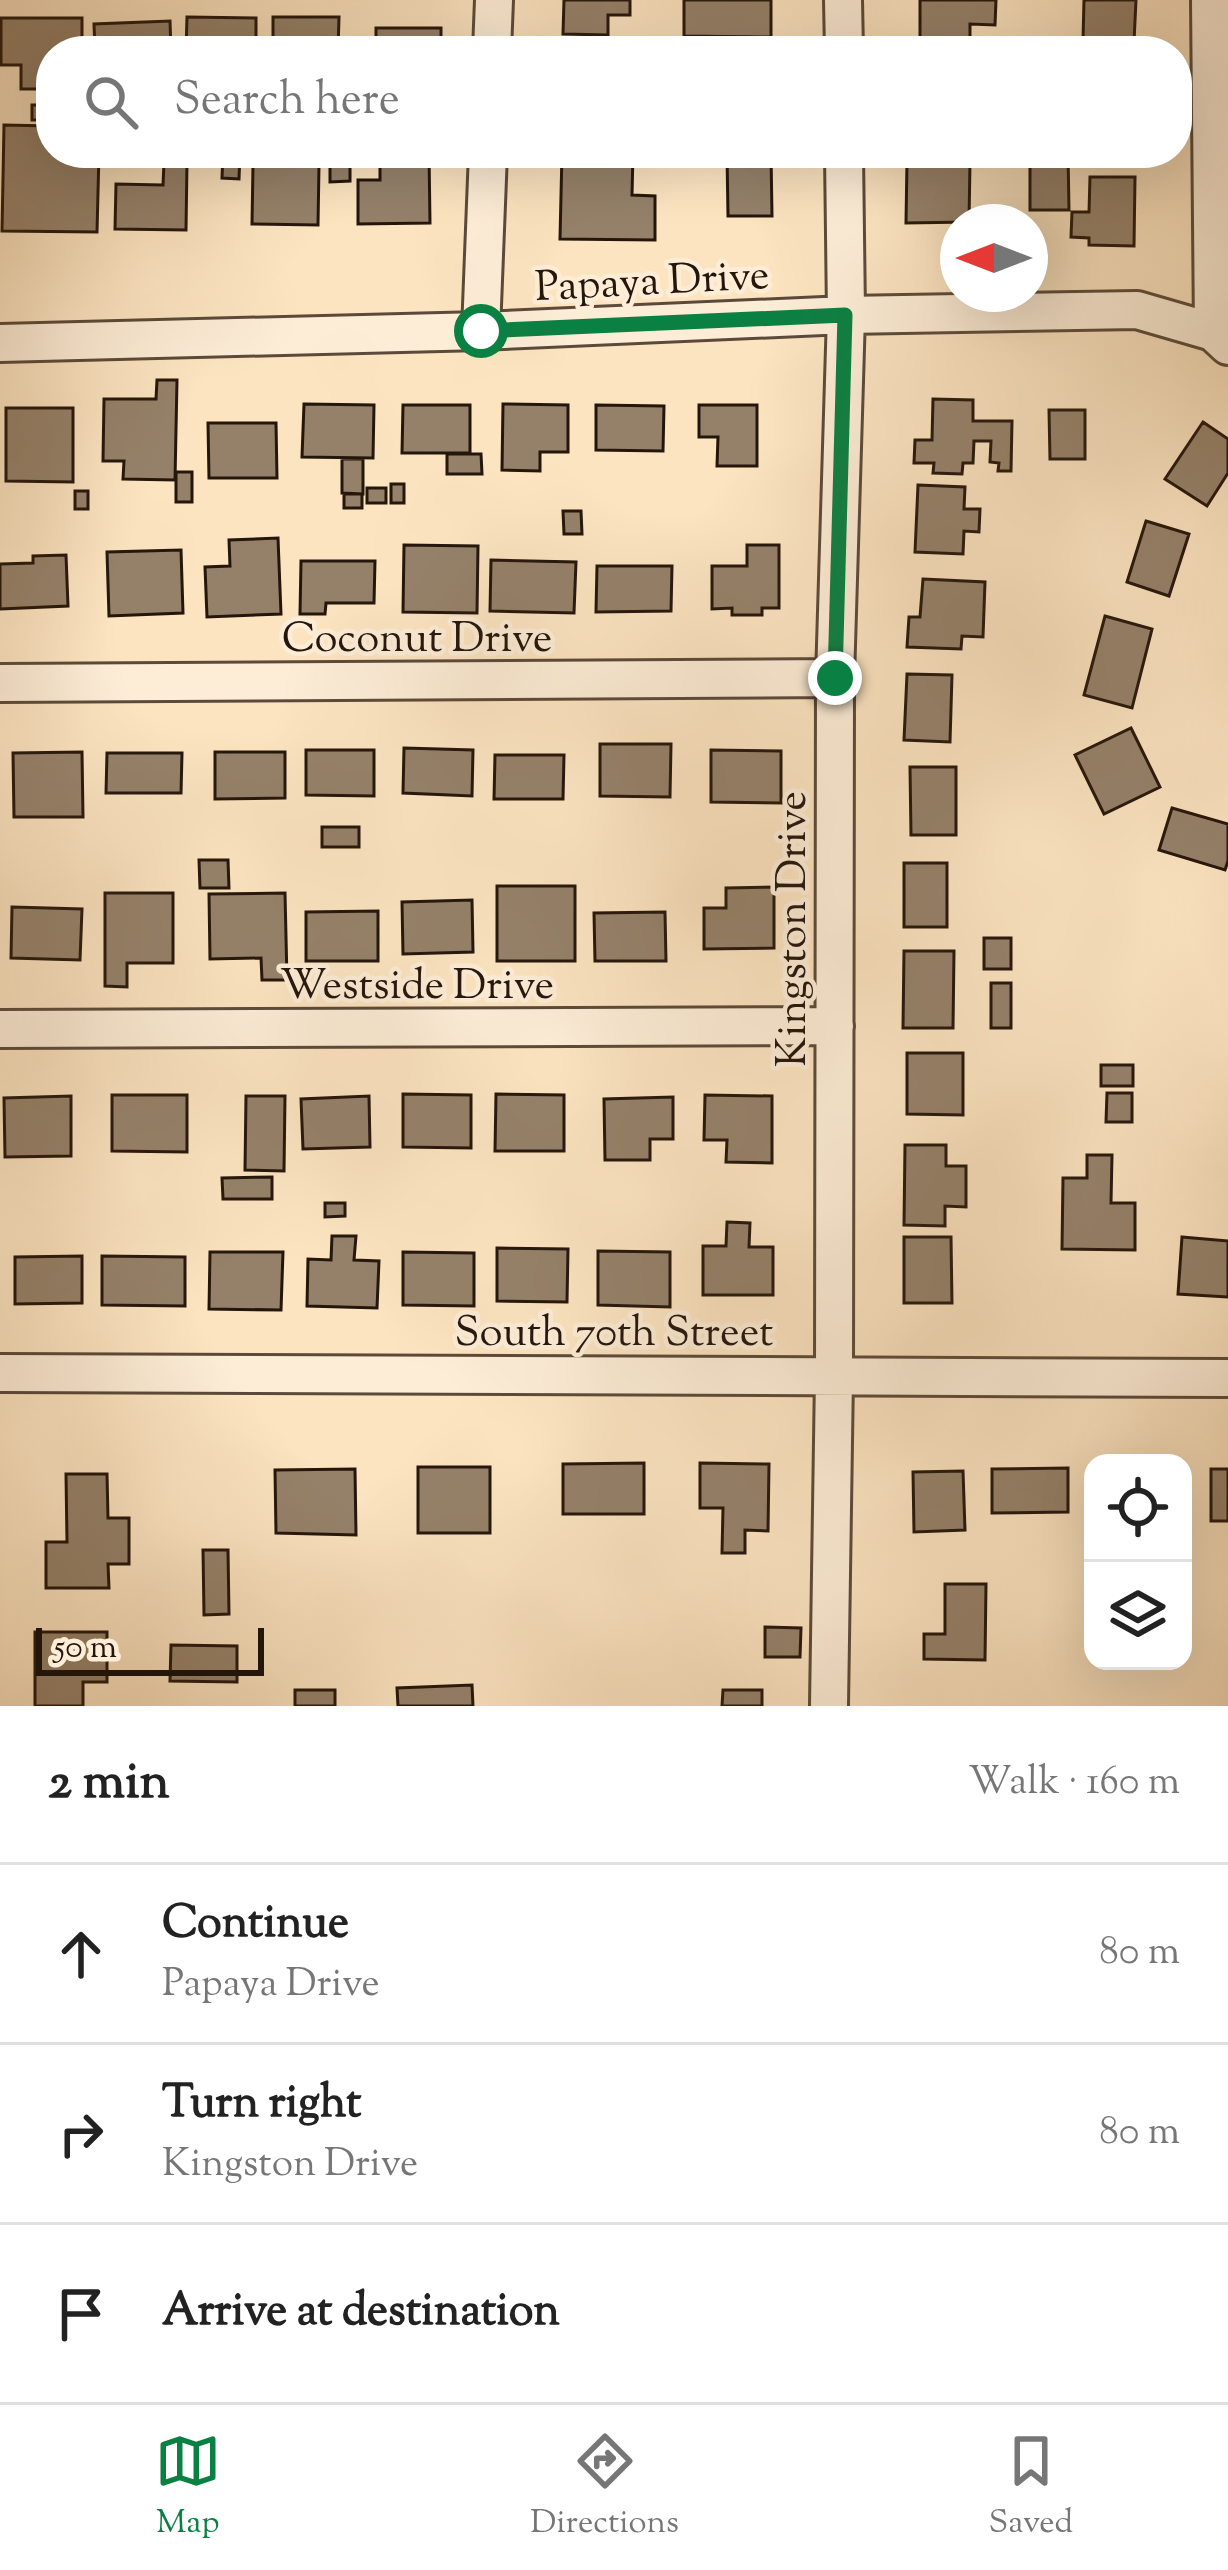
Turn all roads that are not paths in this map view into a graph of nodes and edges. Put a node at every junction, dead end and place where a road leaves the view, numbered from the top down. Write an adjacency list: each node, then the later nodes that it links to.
1 (494, 0): 4 (street)
2 (843, 0): 5 (street)
3 (1210, 0): 10 (street)
4 (493, 36)
5 (844, 36)
6 (487, 168): 9 (street)
7 (844, 168): 8 (street, Kingston Drive)
8 (845, 315): 9 (street, Papaya Drive); 10 (street, Papaya Drive); 12 (street, Kingston Drive)
9 (481, 331): 11 (street, Papaya Drive)
10 (1220, 339)
11 (0, 343)
12 (835, 678): 13 (street, Coconut Drive); 14 (street, Kingston Drive)
13 (0, 683)
14 (835, 1026): 15 (street, Westside Drive); 17 (street, Kingston Drive)
15 (0, 1029)
16 (0, 1373): 17 (street, South 70th Street)
17 (835, 1376): 18 (street, South 70th Street); 19 (street, Kingston Drive)
18 (1228, 1378)
19 (829, 1706)

